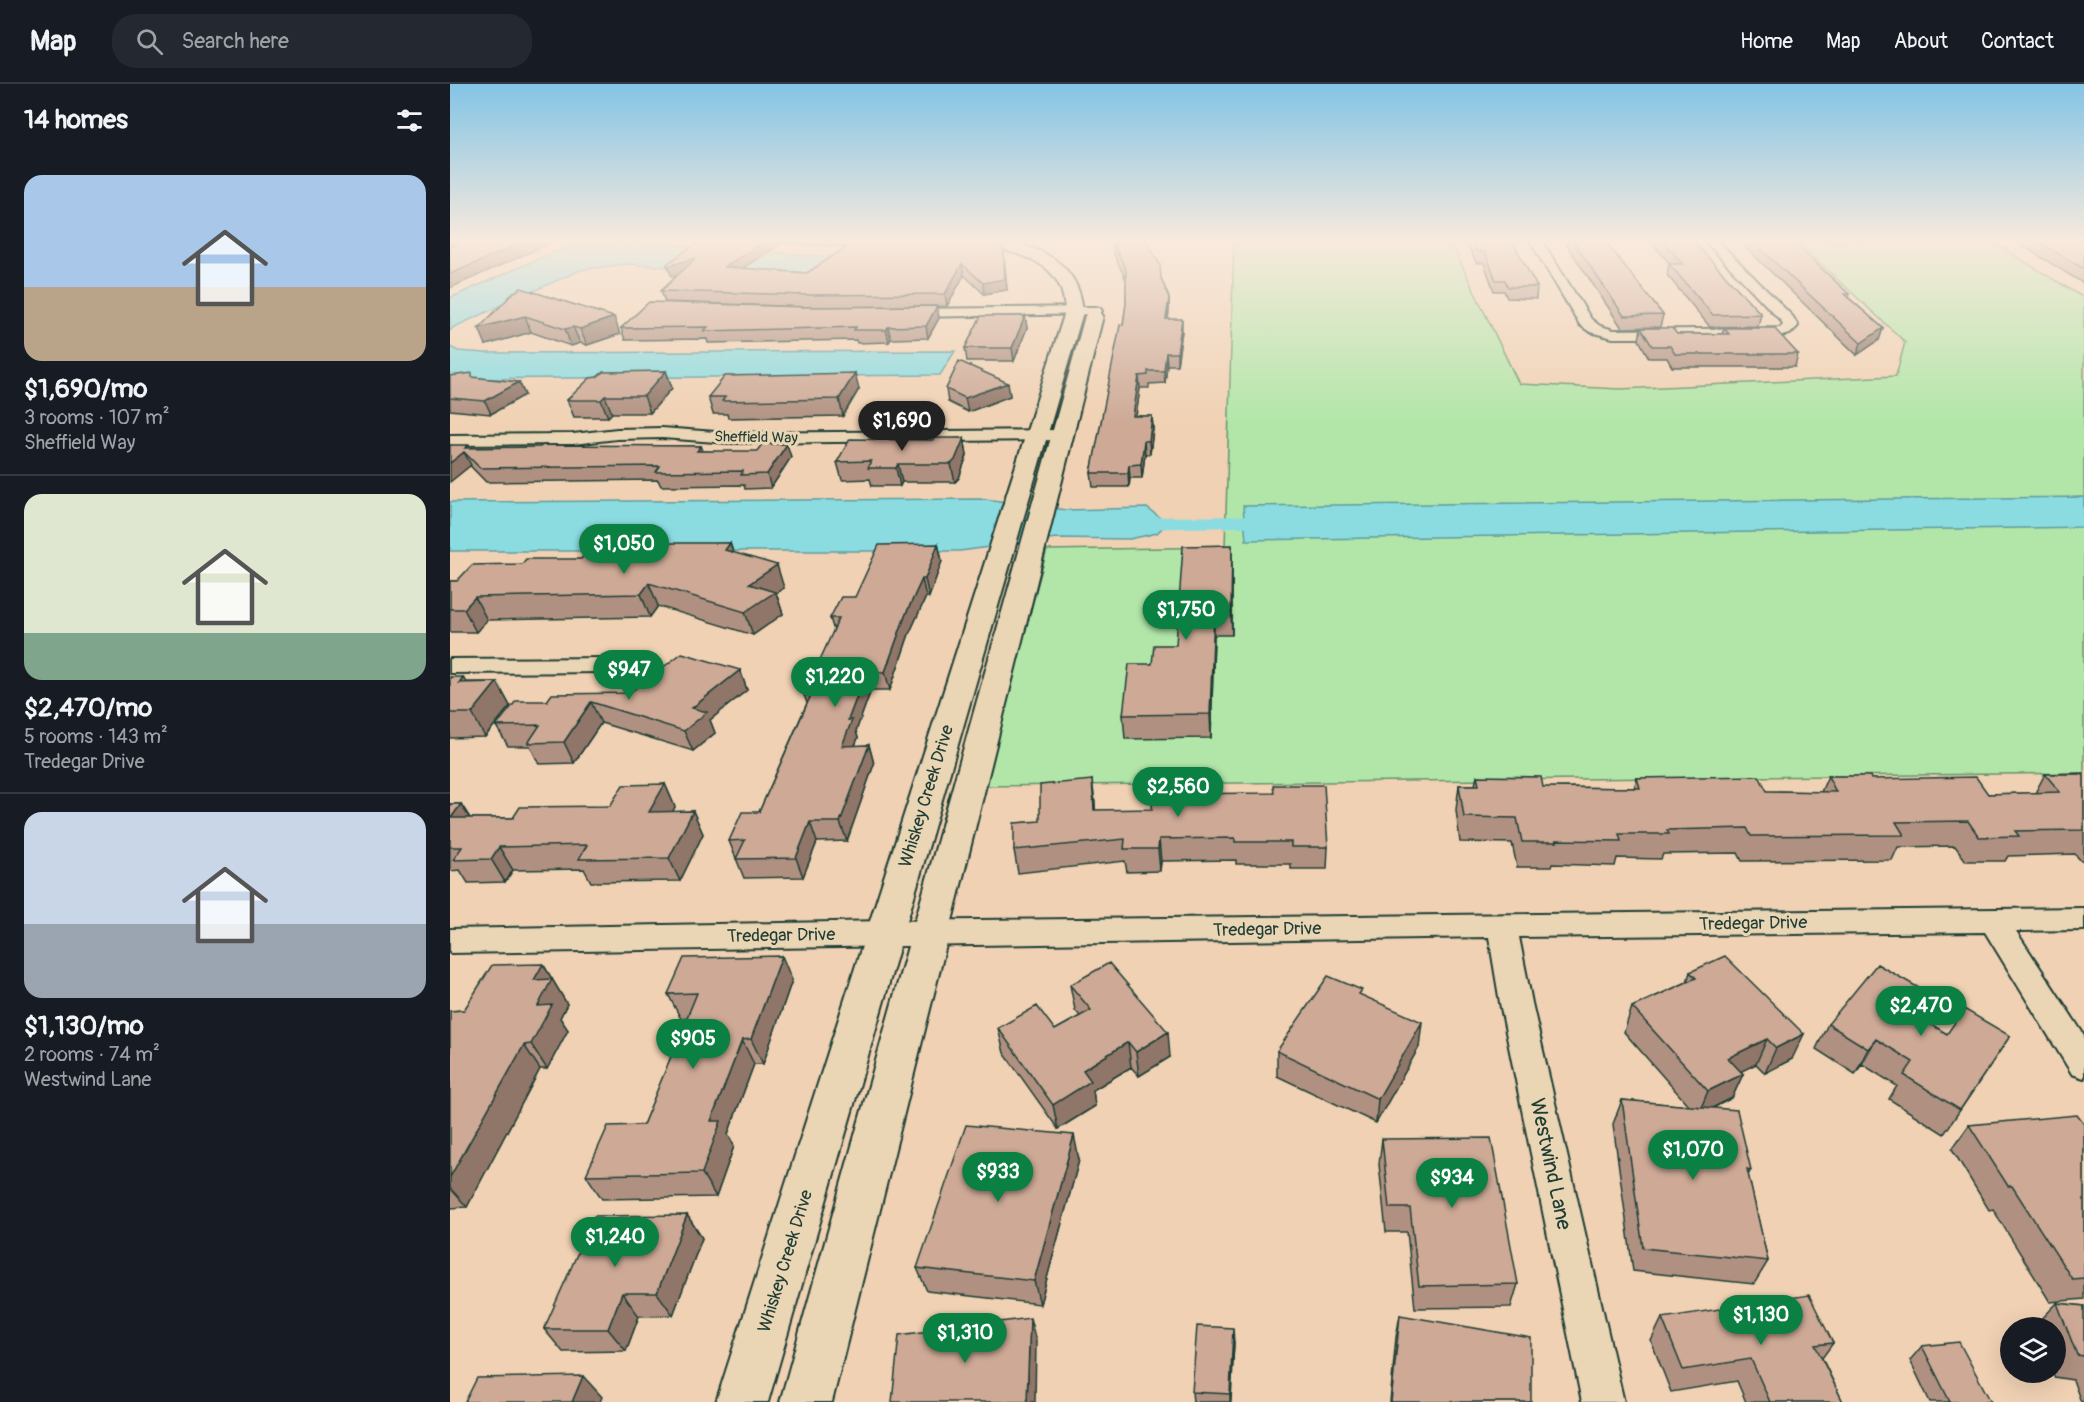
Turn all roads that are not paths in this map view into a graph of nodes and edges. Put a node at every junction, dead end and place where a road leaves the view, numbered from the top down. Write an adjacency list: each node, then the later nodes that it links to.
1 (1096, 302): 8 (street, Whiskey Creek Drive)
2 (1075, 303): 6 (street, Whiskey Creek Drive)
3 (1095, 303): 6 (street)
4 (1573, 303): 5 (street)
5 (1771, 303)
6 (1074, 312): 7 (street); 9 (street, Whiskey Creek Drive)
7 (887, 313)
8 (1062, 435): 9 (street, Sheffield Way); 11 (street, Whiskey Creek Drive)
9 (1035, 436): 10 (street, Sheffield Way); 11 (street, Whiskey Creek Drive)
10 (450, 440)
11 (1016, 550): 17 (street, Whiskey Creek Drive); 18 (street, Whiskey Creek Drive)
12 (613, 665): 13 (street)
13 (450, 666)
14 (2084, 919): 15 (street, Tredegar Drive)
15 (1993, 920): 16 (street, Tredegar Drive); 20 (street)
16 (1502, 926): 18 (street, Tredegar Drive); 23 (street, Westwind Lane)
17 (885, 933): 18 (street, Tredegar Drive); 19 (street, Tredegar Drive); 21 (street, Whiskey Creek Drive)
18 (931, 934): 22 (street, Whiskey Creek Drive)
19 (451, 943)
20 (2084, 1064)
21 (742, 1402)
22 (806, 1402)
23 (1603, 1402)

